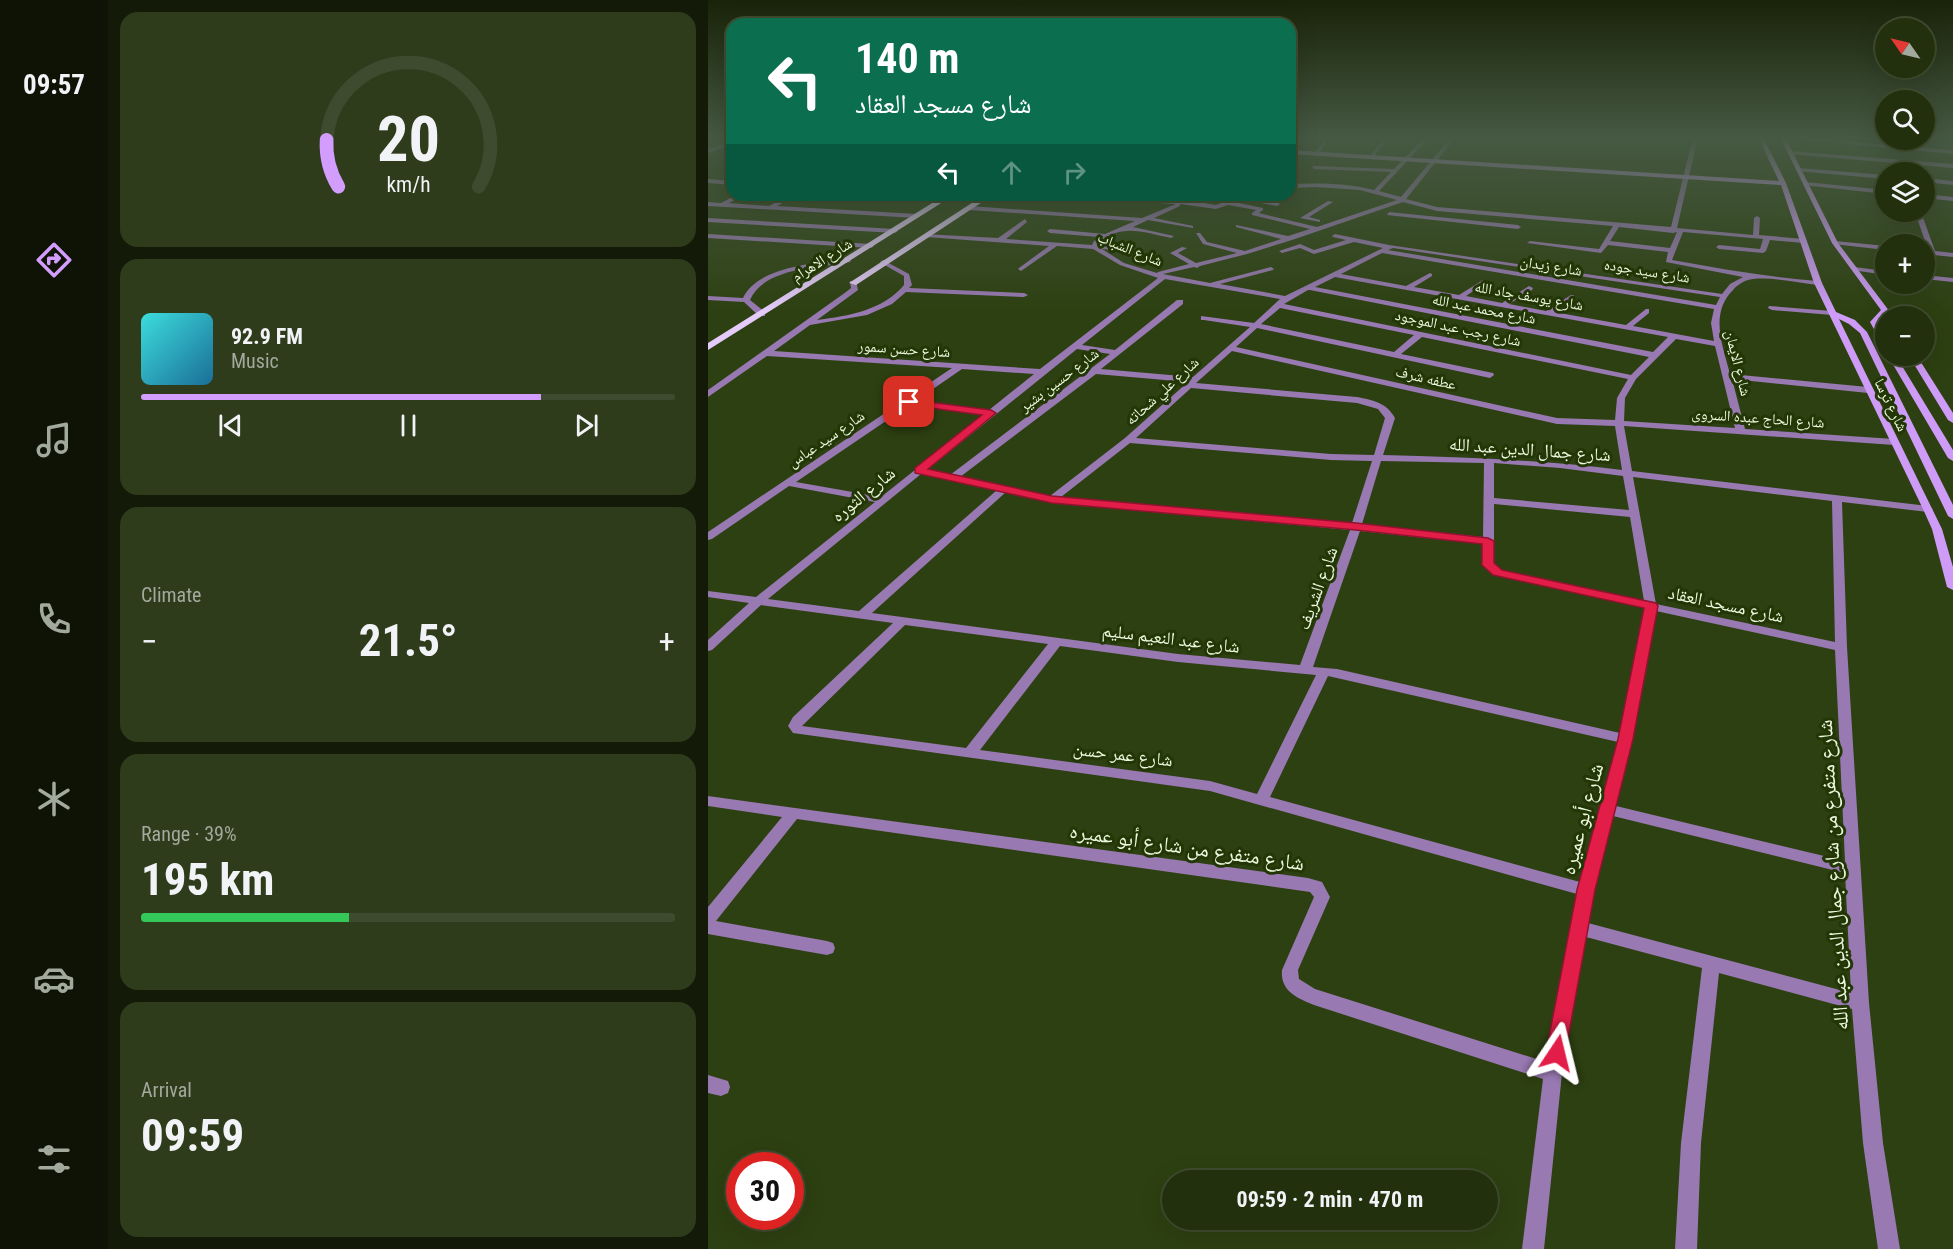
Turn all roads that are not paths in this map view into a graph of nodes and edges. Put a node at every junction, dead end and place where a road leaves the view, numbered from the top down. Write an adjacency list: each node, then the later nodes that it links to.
1 (1388, 195): 8 (street)
2 (1406, 195): 8 (street)
3 (1682, 195): 42 (street)
4 (1787, 195): 55 (main road, شارع ترسا)
5 (1811, 195): 58 (main road)
6 (1935, 197): 7 (street)
7 (1953, 199)
8 (1402, 200): 24 (street); 32 (street)
9 (730, 201): 21 (street)
10 (782, 201): 22 (street)
11 (941, 201): 26 (main road, شارع الاهرام)
12 (980, 201): 23 (main road, شارع الاهرام)
13 (1150, 201): 17 (street)
14 (1233, 201): 18 (street)
15 (1258, 201): 20 (street)
16 (1330, 202): 32 (street)
17 (1181, 203): 18 (street); 29 (street)
18 (1229, 203): 38 (street)
19 (708, 204): 21 (street)
20 (1277, 204)
21 (722, 205): 22 (street)
22 (770, 207): 26 (street)
23 (969, 208): 29 (street); 44 (main road, شارع الاهرام)
24 (1429, 208): 27 (street); 34 (street)
25 (1389, 214): 27 (street)
26 (917, 216): 39 (main road, شارع الاهرام)
27 (1411, 217): 37 (street)
28 (1757, 218): 50 (street)
29 (1145, 219): 35 (street); 36 (street)
30 (708, 220): 39 (street)
31 (1025, 221): 53 (street)
32 (1328, 223): 38 (street)
33 (1238, 226): 52 (street)
34 (1616, 226): 42 (street); 57 (street)
35 (1125, 227): 41 (street); 46 (street)
36 (1191, 227)
37 (1518, 227)
38 (1315, 228): 52 (street)
39 (895, 231): 60 (main road, شارع الاهرام)
40 (1050, 231): 46 (street)
41 (1143, 231): 47 (street); 48 (street)
42 (1676, 231): 50 (street); 66 (street)
43 (1198, 234): 69 (street)
44 (926, 235): 53 (street, شارع الشباب); 75 (main road, شارع الاهرام)
45 (708, 236): 60 (street)
46 (1106, 236): 61 (street)
47 (1131, 236)
48 (1171, 236)
49 (1335, 236): 54 (street, شارع سيد جوده)
50 (1756, 237): 51 (street)
51 (1767, 238): 55 (street); 63 (street)
52 (1290, 239): 69 (street)
53 (1000, 240): 59 (street, شارع الشباب)
54 (1353, 240): 62 (street, شارع سيد جوده); 67 (street)
55 (1804, 241): 91 (main road, شارع ترسا)
56 (1530, 243): 57 (street)
57 (1606, 243): 66 (street)
58 (1835, 243): 64 (street); 80 (main road)
59 (1056, 244): 61 (street, شارع الشباب); 78 (street)
60 (871, 246): 74 (main road, شارع الاهرام)
61 (1095, 246): 71 (street); 82 (street, شارع الشباب)
62 (1389, 247): 68 (street); 98 (street, شارع سيد جوده)
63 (1719, 247)
64 (1875, 247)
65 (1184, 248): 77 (street)
66 (1672, 250): 86 (street)
67 (1282, 251)
68 (1381, 251): 83 (street); 112 (street, شارع زيدان)
69 (1245, 253): 73 (street)
70 (1935, 253): 72 (street)
71 (1127, 254)
72 (1953, 255)
73 (1227, 258): 76 (street); 77 (street)
74 (848, 261): 104 (street); 118 (main road, شارع الاهرام)
75 (883, 262): 90 (main road, شارع الاهرام); 96 (street)
76 (1239, 264)
77 (1197, 266): 82 (street)
78 (1021, 268)
79 (1271, 269): 92 (street)
80 (1854, 269): 81 (street); 111 (main road)
81 (1875, 272)
82 (1154, 275): 85 (street, شارع الشباب)
83 (1335, 275): 93 (street, شارع يوسف جاد الله); 94 (street)
84 (1430, 276): 93 (street)
85 (1164, 277): 92 (street, شارع الشباب); 133 (street, شارع الثوره)
86 (1754, 277): 91 (street); 98 (street, شارع الايمان)
87 (1935, 278): 88 (street)
88 (1953, 280)
89 (1484, 282): 103 (street)
90 (853, 283): 125 (street)
91 (1818, 283): 117 (main road, شارع ترسا)
92 (1209, 285): 102 (street, شارع الشباب)
93 (1402, 287): 97 (street, شارع يوسف جاد الله); 105 (street)
94 (1310, 288): 102 (street); 105 (street, شارع محمد عبد الله)
95 (1529, 288): 109 (street)
96 (905, 290): 99 (street); 125 (street)
97 (1420, 291): 103 (street, شارع يوسف جاد الله); 110 (street)
98 (1727, 293): 112 (street, شارع الايمان)
99 (1024, 295)
100 (1571, 297): 116 (street)
101 (708, 298): 104 (street)
102 (1286, 298): 108 (street, شارع علي شحاته)
103 (1459, 298): 107 (street, شارع يوسف جاد الله)
104 (746, 300): 118 (street)
105 (1373, 301): 110 (street, شارع محمد عبد الله)
106 (1180, 302): 137 (street, شارع حسين بشير)
107 (1482, 302): 109 (street, شارع يوسف جاد الله); 122 (street)
108 (1278, 305): 126 (street, شارع علي شحاته); 129 (street, شارع رجب عبد الموجود)
109 (1503, 305): 113 (street, شارع يوسف جاد الله)
110 (1393, 306): 122 (street, شارع محمد عبد الله)
111 (1882, 306)
112 (1717, 307): 132 (street, شارع الايمان)
113 (1517, 308): 116 (street, شارع يوسف جاد الله); 119 (street)
114 (1772, 308): 117 (street)
115 (1646, 311): 128 (street)
116 (1548, 313): 120 (street, شارع يوسف جاد الله)
117 (1832, 313): 150 (main road, شارع ترسا); 174 (main road)
118 (762, 314): 134 (main road, شارع الاهرام)
119 (1509, 314)
120 (1564, 316): 124 (street); 130 (street, شارع يوسف جاد الله)
121 (1204, 318): 126 (street)
122 (1456, 318): 127 (street, شارع محمد عبد الله)
123 (1502, 319): 127 (street)
124 (1557, 322)
125 (806, 324): 136 (street)
126 (1254, 325): 135 (street, شارع علي شحاته); 138 (street)
127 (1494, 325): 130 (street, شارع محمد عبد الله)
128 (1628, 327): 130 (street, شارع يوسف جاد الله); 131 (street, شارع يوسف جاد الله)
129 (1420, 334): 138 (street); 147 (street, شارع رجب عبد الموجود)
130 (1602, 334): 139 (street, شارع محمد عبد الله)
131 (1674, 336): 132 (street, شارع يوسف جاد الله); 139 (street)
132 (1719, 344): 146 (street, شارع الايمان)
133 (1074, 346): 137 (street); 144 (street, شارع الثوره)
134 (708, 347)
135 (1229, 348): 148 (street, عطفه شرف); 149 (street, شارع علي شحاته)
136 (765, 353): 140 (street, شارع حسن سمور); 151 (street)
137 (1117, 353): 143 (street, شارع حسين بشير)
138 (1395, 355): 145 (street)
139 (1654, 355): 147 (street)
140 (961, 366): 144 (street, شارع حسن سمور); 153 (street, شارع سيد عباس)
141 (1898, 366): 161 (main road)
142 (1919, 366): 155 (main road)
143 (1094, 371): 149 (street); 165 (street, شارع حسين بشير)
144 (1042, 372): 154 (street, شارع الثوره)
145 (1490, 375)
146 (1728, 376): 150 (street); 157 (street, شارع الايمان)
147 (1633, 378): 156 (street)
148 (1369, 380): 152 (street); 156 (street, عطفه شرف)
149 (1191, 383): 152 (street); 158 (street, شارع علي شحاته)
150 (1868, 390): 159 (main road, شارع ترسا)
151 (708, 394)
152 (1357, 400): 160 (street, شارع الشريف)
153 (909, 402): 154 (street); 166 (street, شارع سيد عباس)
154 (991, 413): 163 (street, شارع الثوره)
155 (1953, 420)
156 (1619, 423): 157 (street, شارع الحاج عبده السروى); 164 (street, شارع أبو عميره)
157 (1742, 432): 159 (street, شارع الحاج عبده السروى)
158 (1128, 440): 160 (street, شارع جمال الدين عبد الله); 169 (street, شارع علي شحاته)
159 (1894, 442): 172 (main road, شارع ترسا)
160 (1377, 458): 162 (street, شارع جمال الدين عبد الله); 175 (street, شارع الشريف)
161 (1953, 458)
162 (1490, 460): 164 (street, شارع جمال الدين عبد الله); 171 (street)
163 (919, 471): 165 (street); 170 (street, شارع الثوره)
164 (1629, 473): 168 (street, شارع جمال الدين عبد الله); 173 (street, شارع أبو عميره)
165 (952, 478): 167 (street)
166 (787, 483): 170 (street); 176 (street, شارع سيد عباس)
167 (1004, 489): 169 (street); 182 (street)
168 (1837, 498): 172 (street, شارع جمال الدين عبد الله); 186 (street, شارع متفرع من شارع جمال الدين عبد الله)
169 (1052, 499): 175 (street)
170 (883, 500): 180 (street, شارع الثوره)
171 (1489, 501): 173 (street); 177 (street)
172 (1928, 509): 178 (main road, شارع ترسا)
173 (1635, 514): 181 (street, شارع أبو عميره)
174 (1953, 516)
175 (1356, 526): 177 (street); 187 (street, شارع الشريف)
176 (708, 537)
177 (1488, 541): 181 (street, شارع مسجد العقاد)
178 (1953, 587)
179 (708, 594): 180 (street, شارع عبد النعيم سليم)
180 (758, 601): 182 (street, شارع عبد النعيم سليم); 185 (street, شارع الثوره)
181 (1651, 606): 186 (street, شارع مسجد العقاد); 189 (street, شارع أبو عميره)
182 (862, 615): 183 (street, شارع عبد النعيم سليم)
183 (902, 621): 184 (street, شارع عبد النعيم سليم); 190 (street, شارع عمر حسن)
184 (1056, 642): 187 (street, شارع عبد النعيم سليم); 190 (street)
185 (708, 647)
186 (1841, 647): 195 (street, شارع متفرع من شارع جمال الدين عبد الله)
187 (1305, 670): 188 (street, شارع عبد النعيم سليم)
188 (1324, 671): 189 (street, شارع عبد النعيم سليم); 191 (street)
189 (1626, 739): 193 (street, شارع أبو عميره)
190 (969, 754): 191 (street, شارع عمر حسن)
191 (1262, 799): 196 (street, شارع عمر حسن)
192 (708, 801): 194 (street, شارع متفرع من شارع أبو عميره)
193 (1607, 808): 195 (street); 196 (street, شارع أبو عميره)
194 (793, 813): 197 (street); 203 (street, شارع متفرع من شارع أبو عميره)
195 (1854, 869): 202 (street, شارع متفرع من شارع جمال الدين عبد الله)
196 (1586, 890): 199 (street, شارع أبو عميره)
197 (708, 919)
198 (708, 927): 200 (street)
199 (1578, 928): 201 (street); 203 (street, شارع أبو عميره)
200 (827, 948)
201 (1711, 963): 202 (street); 205 (street)
202 (1860, 1003): 206 (street, شارع متفرع من شارع جمال الدين عبد الله)
203 (1553, 1074): 204 (street, شارع أبو عميره)
204 (1533, 1249)
205 (1686, 1249)
206 (1889, 1249)

